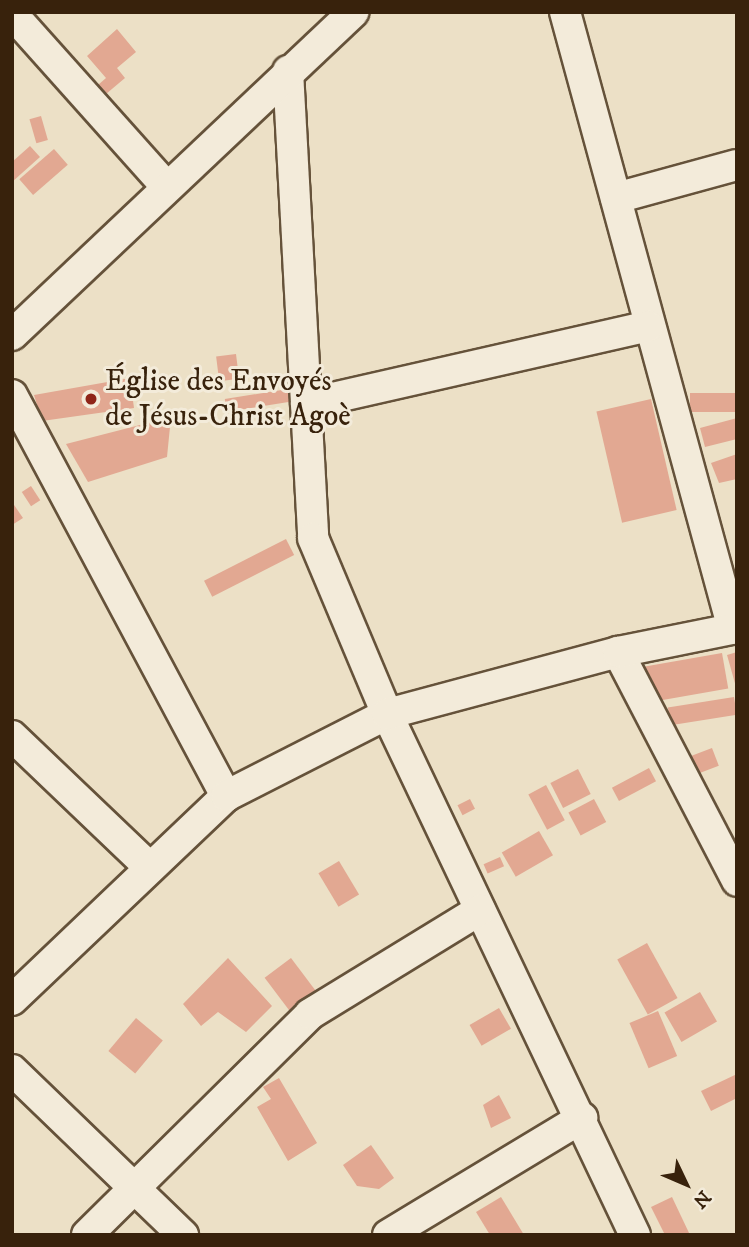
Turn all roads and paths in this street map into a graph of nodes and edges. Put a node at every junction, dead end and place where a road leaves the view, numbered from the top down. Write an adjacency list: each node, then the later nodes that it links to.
1 (354, 12): 4 (street)
2 (565, 12): 7 (street)
3 (23, 24): 6 (street)
4 (288, 71): 6 (street); 11 (street)
5 (737, 164): 7 (street)
6 (167, 187): 9 (street)
7 (616, 198): 8 (street)
8 (648, 326): 11 (street); 12 (street)
9 (12, 335)
10 (12, 396): 16 (street)
11 (306, 404): 14 (street)
12 (735, 629): 13 (street)
13 (618, 652): 14 (street); 18 (street)
14 (387, 714): 16 (street); 19 (street)
15 (12, 736): 17 (street)
16 (226, 796): 17 (street)
17 (150, 868): 20 (street)
18 (735, 875)
19 (480, 910): 22 (street); 23 (street)
20 (12, 1000)
21 (12, 1070): 23 (street)
22 (582, 1118): 26 (street); 27 (street)
23 (134, 1188): 24 (street); 25 (street)
24 (87, 1235)
25 (183, 1235)
26 (388, 1235)
27 (635, 1235)

